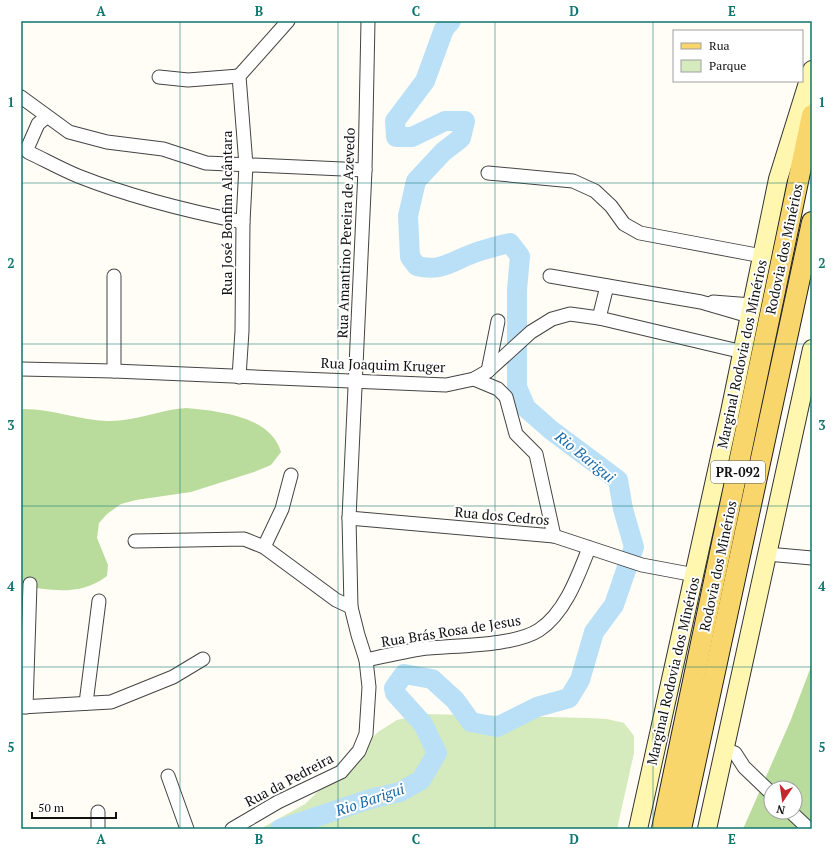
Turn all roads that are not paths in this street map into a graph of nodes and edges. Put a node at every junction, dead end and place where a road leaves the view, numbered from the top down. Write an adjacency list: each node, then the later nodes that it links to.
1 (288, 21): 4 (street)
2 (368, 21): 10 (street, Rua Amantino Pereira de Azevedo)
3 (812, 70): 14 (main road, Marginal Rodovia dos Minérios)
4 (238, 76): 5 (street); 9 (street, Rua José Bonfim Alcântara)
5 (158, 77)
6 (21, 97): 8 (street)
7 (812, 115): 54 (main road, Rodovia dos Minérios / PR-092)
8 (46, 117): 9 (street); 12 (street)
9 (246, 166): 10 (street); 12 (street, Rua José Bonfim Alcântara)
10 (365, 170): 28 (street, Rua Amantino Pereira de Azevedo)
11 (488, 173): 14 (street)
12 (243, 222): 26 (street, Rua José Bonfim Alcântara)
13 (812, 222): 55 (main road, Rodovia dos Minérios / PR-092)
14 (762, 256): 18 (main road, Marginal Rodovia dos Minérios)
15 (114, 276): 24 (street)
16 (550, 276): 17 (street)
17 (607, 286): 18 (street); 19 (street)
18 (750, 310): 21 (main road, Marginal Rodovia dos Minérios)
19 (599, 318): 21 (street, Rua Joaquim Kruger); 25 (street, Rua Joaquim Kruger)
20 (498, 321): 25 (street)
21 (742, 352): 37 (main road, Marginal Rodovia dos Minérios)
22 (811, 356): 35 (main road)
23 (21, 369): 24 (street, Rua Joaquim Kruger)
24 (114, 371): 26 (street, Rua Joaquim Kruger)
25 (488, 371): 27 (street, Rua Joaquim Kruger)
26 (239, 377): 28 (street, Rua Joaquim Kruger)
27 (474, 379): 28 (street, Rua Joaquim Kruger); 31 (street)
28 (355, 382): 30 (street, Rua Amantino Pereira de Azevedo)
29 (291, 475): 33 (street)
30 (349, 518): 31 (street, Rua dos Cedros); 40 (street, Rua Amantino Pereira de Azevedo)
31 (554, 536): 34 (street, Rua dos Cedros)
32 (135, 541): 33 (street)
33 (264, 547): 40 (street)
34 (589, 548): 37 (street, Rua dos Cedros); 42 (street, Rua Brás Rosa de Jesus)
35 (767, 554): 36 (street); 45 (main road)
36 (812, 558)
37 (695, 575): 53 (main road, Marginal Rodovia dos Minérios)
38 (30, 584): 44 (street)
39 (99, 601): 43 (street)
40 (351, 607): 42 (street, Rua Amantino Pereira de Azevedo)
41 (203, 660): 43 (street)
42 (366, 660): 52 (street, Rua da Pedreira)
43 (86, 703): 44 (street)
44 (23, 707)
45 (724, 749): 47 (street); 56 (main road)
46 (168, 776): 51 (street)
47 (763, 785)
48 (98, 812): 50 (street)
49 (799, 820): 57 (street)
50 (98, 829)
51 (186, 829)
52 (232, 829)
53 (638, 829)
54 (662, 829)
55 (681, 829)
56 (707, 829)
57 (809, 829)

